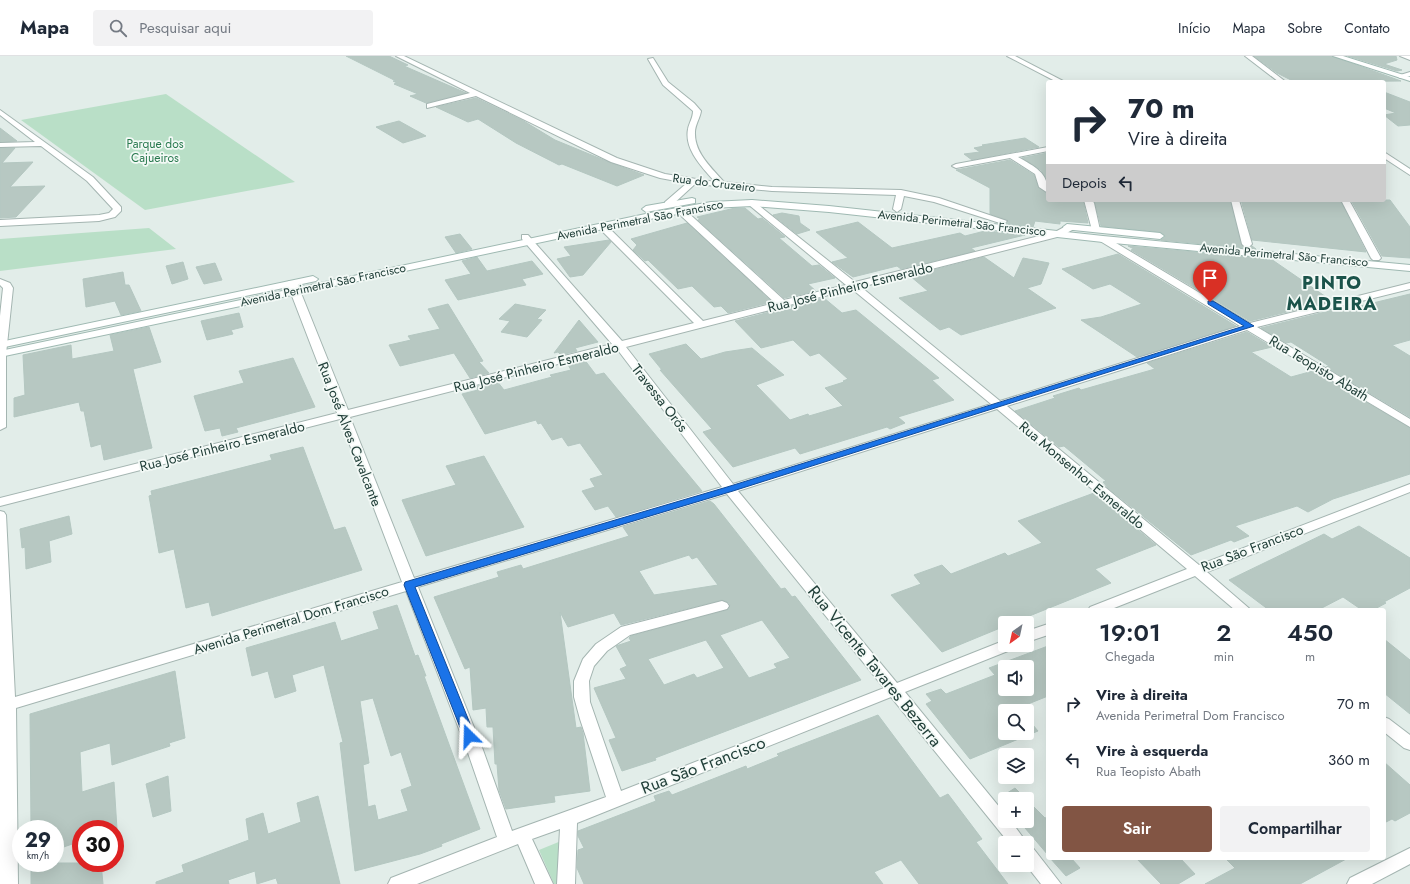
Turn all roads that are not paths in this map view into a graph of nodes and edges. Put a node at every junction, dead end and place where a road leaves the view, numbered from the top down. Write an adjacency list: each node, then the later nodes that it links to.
1 (399, 56): 13 (street, Rua do Cruzeiro)
2 (1010, 56): 11 (street)
3 (1248, 56): 12 (street)
4 (1336, 56): 9 (street)
5 (1403, 56): 6 (street)
6 (1410, 58)
7 (651, 59): 24 (street)
8 (1410, 74): 9 (street)
9 (1400, 76): 10 (street)
10 (1410, 79)
11 (1058, 80)
12 (1279, 80)
13 (478, 93): 14 (street); 23 (street, Rua do Cruzeiro)
14 (430, 106)
15 (0, 112): 16 (street)
16 (40, 144): 17 (street); 35 (street)
17 (0, 145)
18 (1046, 149): 20 (street)
19 (1386, 155): 22 (street)
20 (1011, 156): 21 (street); 25 (street)
21 (956, 166)
22 (1410, 172)
23 (693, 182): 24 (street, Rua do Cruzeiro); 31 (street)
24 (722, 185): 26 (street, Rua do Cruzeiro)
25 (1046, 189)
26 (901, 193): 32 (street); 34 (street, Rua do Cruzeiro)
27 (1089, 202): 38 (street)
28 (1236, 202): 42 (street)
29 (1346, 202): 43 (street)
30 (752, 203): 33 (street, Avenida Perimetral São Francisco); 39 (street, Avenida Perimetral São Francisco); 47 (street, Rua Monsenhor Esmeraldo)
31 (668, 204): 32 (street, Avenida Perimetral São Francisco); 40 (street, Avenida Perimetral São Francisco)
32 (897, 209): 34 (street, Avenida Perimetral São Francisco)
33 (681, 211): 36 (street, Avenida Perimetral São Francisco); 50 (street)
34 (1003, 220): 37 (street, Avenida Perimetral São Francisco)
35 (0, 223)
36 (603, 227): 40 (street, Avenida Perimetral São Francisco); 51 (street)
37 (1071, 227): 38 (street, Avenida Perimetral São Francisco); 39 (street, Rua José Pinheiro Esmeraldo)
38 (1096, 230): 42 (street, Avenida Perimetral São Francisco)
39 (1058, 234): 41 (street, Avenida Perimetral São Francisco); 47 (street, Rua José Pinheiro Esmeraldo)
40 (528, 239): 49 (street, Avenida Perimetral São Francisco); 53 (street, Travessa Orós)
41 (1103, 239): 45 (street, Avenida Perimetral São Francisco); 52 (street, Rua Teopisto Abath)
42 (1248, 244): 43 (street, Avenida Perimetral São Francisco)
43 (1376, 258): 44 (street, Avenida Perimetral São Francisco)
44 (1410, 262)
45 (1410, 268)
46 (4, 285): 54 (street)
47 (853, 286): 50 (street, Rua José Pinheiro Esmeraldo); 55 (street, Rua Monsenhor Esmeraldo)
48 (1410, 286): 52 (street, Avenida Perimetral Dom Francisco)
49 (293, 287): 54 (street, Avenida Perimetral São Francisco); 56 (street, Rua José Alves Cavalcante)
50 (782, 304): 51 (street, Rua José Pinheiro Esmeraldo)
51 (702, 325): 53 (street, Rua José Pinheiro Esmeraldo)
52 (1250, 326): 55 (street, Avenida Perimetral Dom Francisco); 57 (street, Rua Teopisto Abath)
53 (620, 346): 56 (street, Rua José Pinheiro Esmeraldo); 60 (street, Travessa Orós)
54 (1, 350): 58 (street)
55 (999, 405): 60 (street, Avenida Perimetral Dom Francisco); 63 (street, Rua Monsenhor Esmeraldo)
56 (342, 415): 61 (street, Rua José Pinheiro Esmeraldo); 65 (street, Rua José Alves Cavalcante)
57 (1410, 424)
58 (0, 427)
59 (1410, 488): 63 (street, Rua São Francisco)
60 (730, 489): 65 (street, Avenida Perimetral Dom Francisco); 72 (street, Rua Vicente Tavares Bezerra)
61 (0, 502)
62 (0, 515): 64 (street)
63 (1195, 570): 67 (street, Rua São Francisco); 68 (street, Rua Monsenhor Esmeraldo)
64 (2, 579): 73 (street)
65 (409, 585): 73 (street, Avenida Perimetral Dom Francisco); 79 (street, Rua José Alves Cavalcante)
66 (722, 606): 76 (street)
67 (1100, 608)
68 (1242, 608)
69 (1046, 630): 70 (street)
70 (1034, 634)
71 (998, 649): 72 (street, Rua São Francisco)
72 (894, 690): 76 (street, Rua São Francisco); 78 (street, Rua Vicente Tavares Bezerra)
73 (4, 706): 82 (street)
74 (1386, 725): 75 (street)
75 (1410, 744)
76 (615, 799): 77 (street, Rua São Francisco)
77 (569, 819): 79 (street, Rua São Francisco); 85 (street)
78 (1013, 836)
79 (514, 838): 83 (street, Rua São Francisco); 84 (street, Rua José Alves Cavalcante)
80 (1410, 855): 87 (street)
81 (1034, 862): 86 (street)
82 (9, 884)
83 (397, 884)
84 (544, 884)
85 (566, 884)
86 (1052, 884)
87 (1356, 884)

